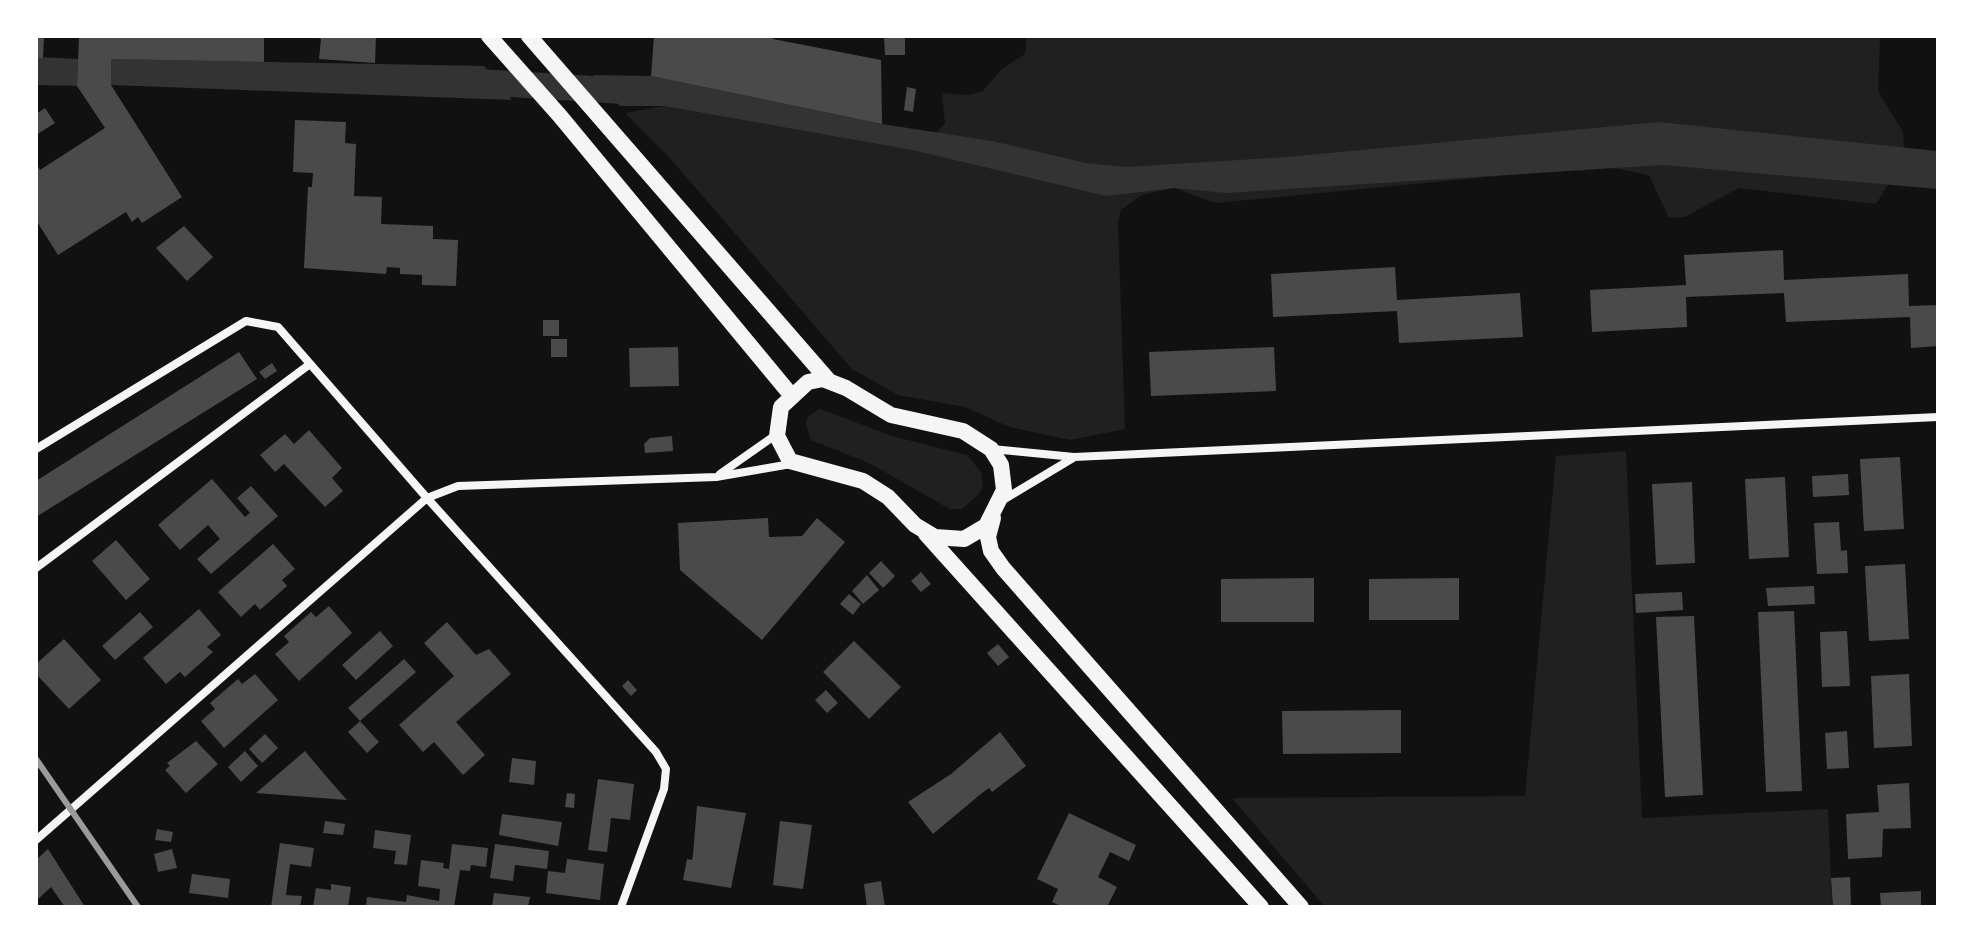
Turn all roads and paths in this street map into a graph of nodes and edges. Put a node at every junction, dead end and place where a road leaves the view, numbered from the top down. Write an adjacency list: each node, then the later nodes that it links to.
1 (489, 36): 5 (main road)
2 (529, 36): 4 (main road)
3 (310, 364): 8 (street); 13 (street); 17 (street)
4 (829, 381): 5 (main road); 9 (main road)
5 (791, 395): 7 (main road)
6 (1938, 417): 10 (street)
7 (777, 434): 11 (main road); 12 (street)
8 (36, 449)
9 (991, 449): 10 (street); 14 (main road)
10 (1074, 457): 14 (street)
11 (796, 463): 12 (street); 16 (main road)
12 (716, 477): 13 (street)
13 (427, 498): 18 (street); 19 (street)
14 (1002, 500): 15 (main road)
15 (994, 517): 16 (main road); 21 (main road)
16 (925, 533): 20 (main road)
17 (36, 568)
18 (36, 840)
19 (621, 907)
20 (1261, 907)
21 (1301, 907)

